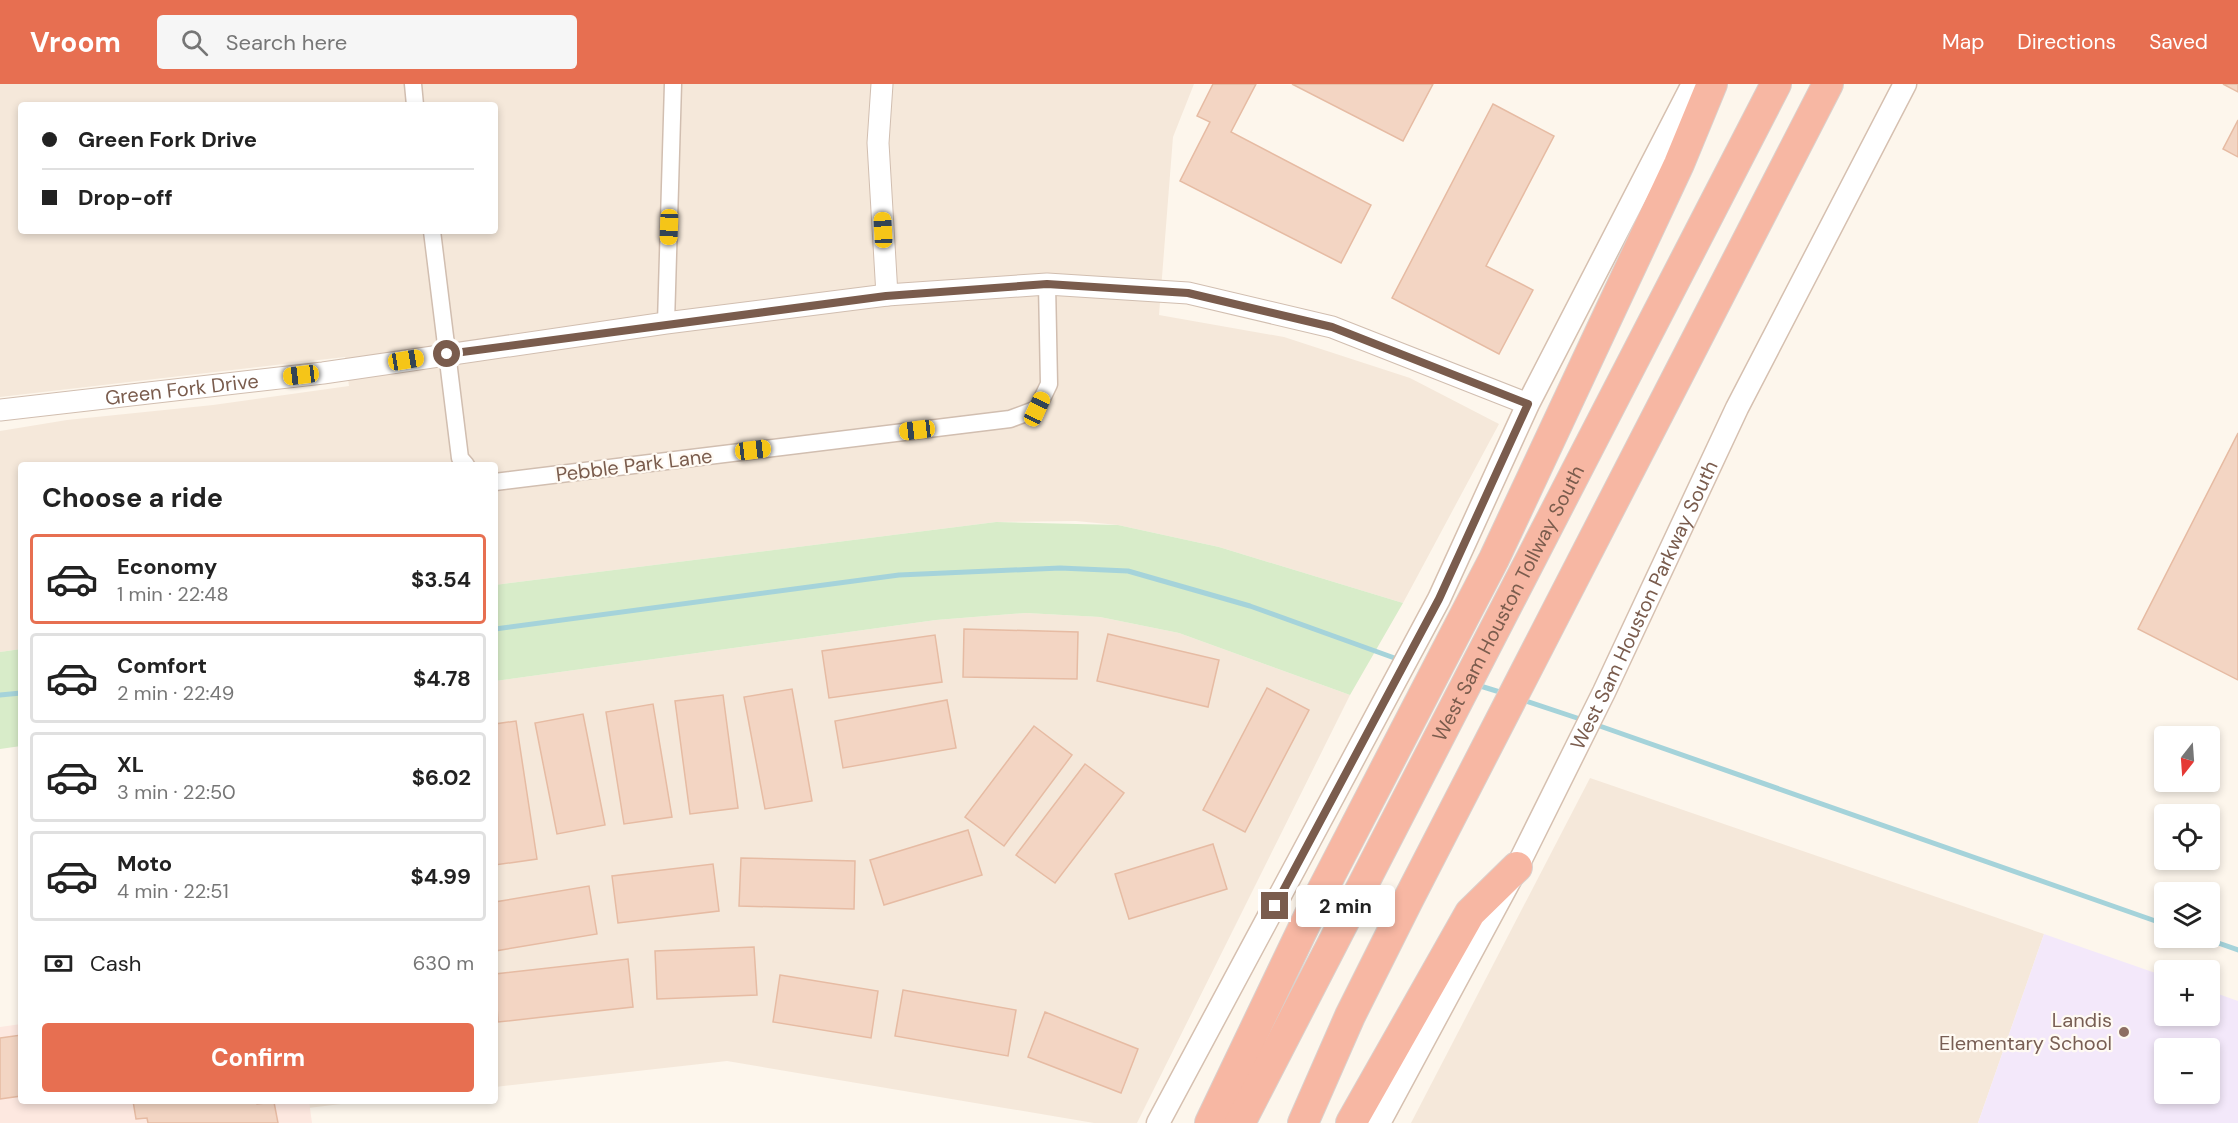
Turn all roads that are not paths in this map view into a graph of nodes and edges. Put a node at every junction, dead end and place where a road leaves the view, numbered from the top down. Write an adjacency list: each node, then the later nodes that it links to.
1 (413, 84): 9 (street)
2 (673, 84): 13 (street)
3 (882, 84): 12 (street)
4 (1693, 84): 15 (main road)
5 (1712, 84): 21 (highway)
6 (1776, 84): 22 (highway, West Sam Houston Tollway South)
7 (1828, 84): 23 (highway)
8 (1905, 84): 19 (main road, West Sam Houston Parkway South)
9 (416, 102)
10 (432, 234): 14 (street)
11 (1047, 284): 12 (street, Green Fork Drive); 15 (street, Green Fork Drive); 18 (street, Pebble Park Lane)
12 (886, 296): 13 (street, Green Fork Drive)
13 (666, 323): 14 (street, Green Fork Drive)
14 (447, 354): 16 (street, Green Fork Drive); 17 (street)
15 (1528, 404): 20 (main road)
16 (0, 410)
17 (463, 462)
18 (498, 482)
19 (1517, 867): 24 (highway); 25 (main road, West Sam Houston Parkway South)
20 (1158, 1123)
21 (1210, 1123)
22 (1240, 1123)
23 (1304, 1123)
24 (1351, 1123)
25 (1379, 1123)

